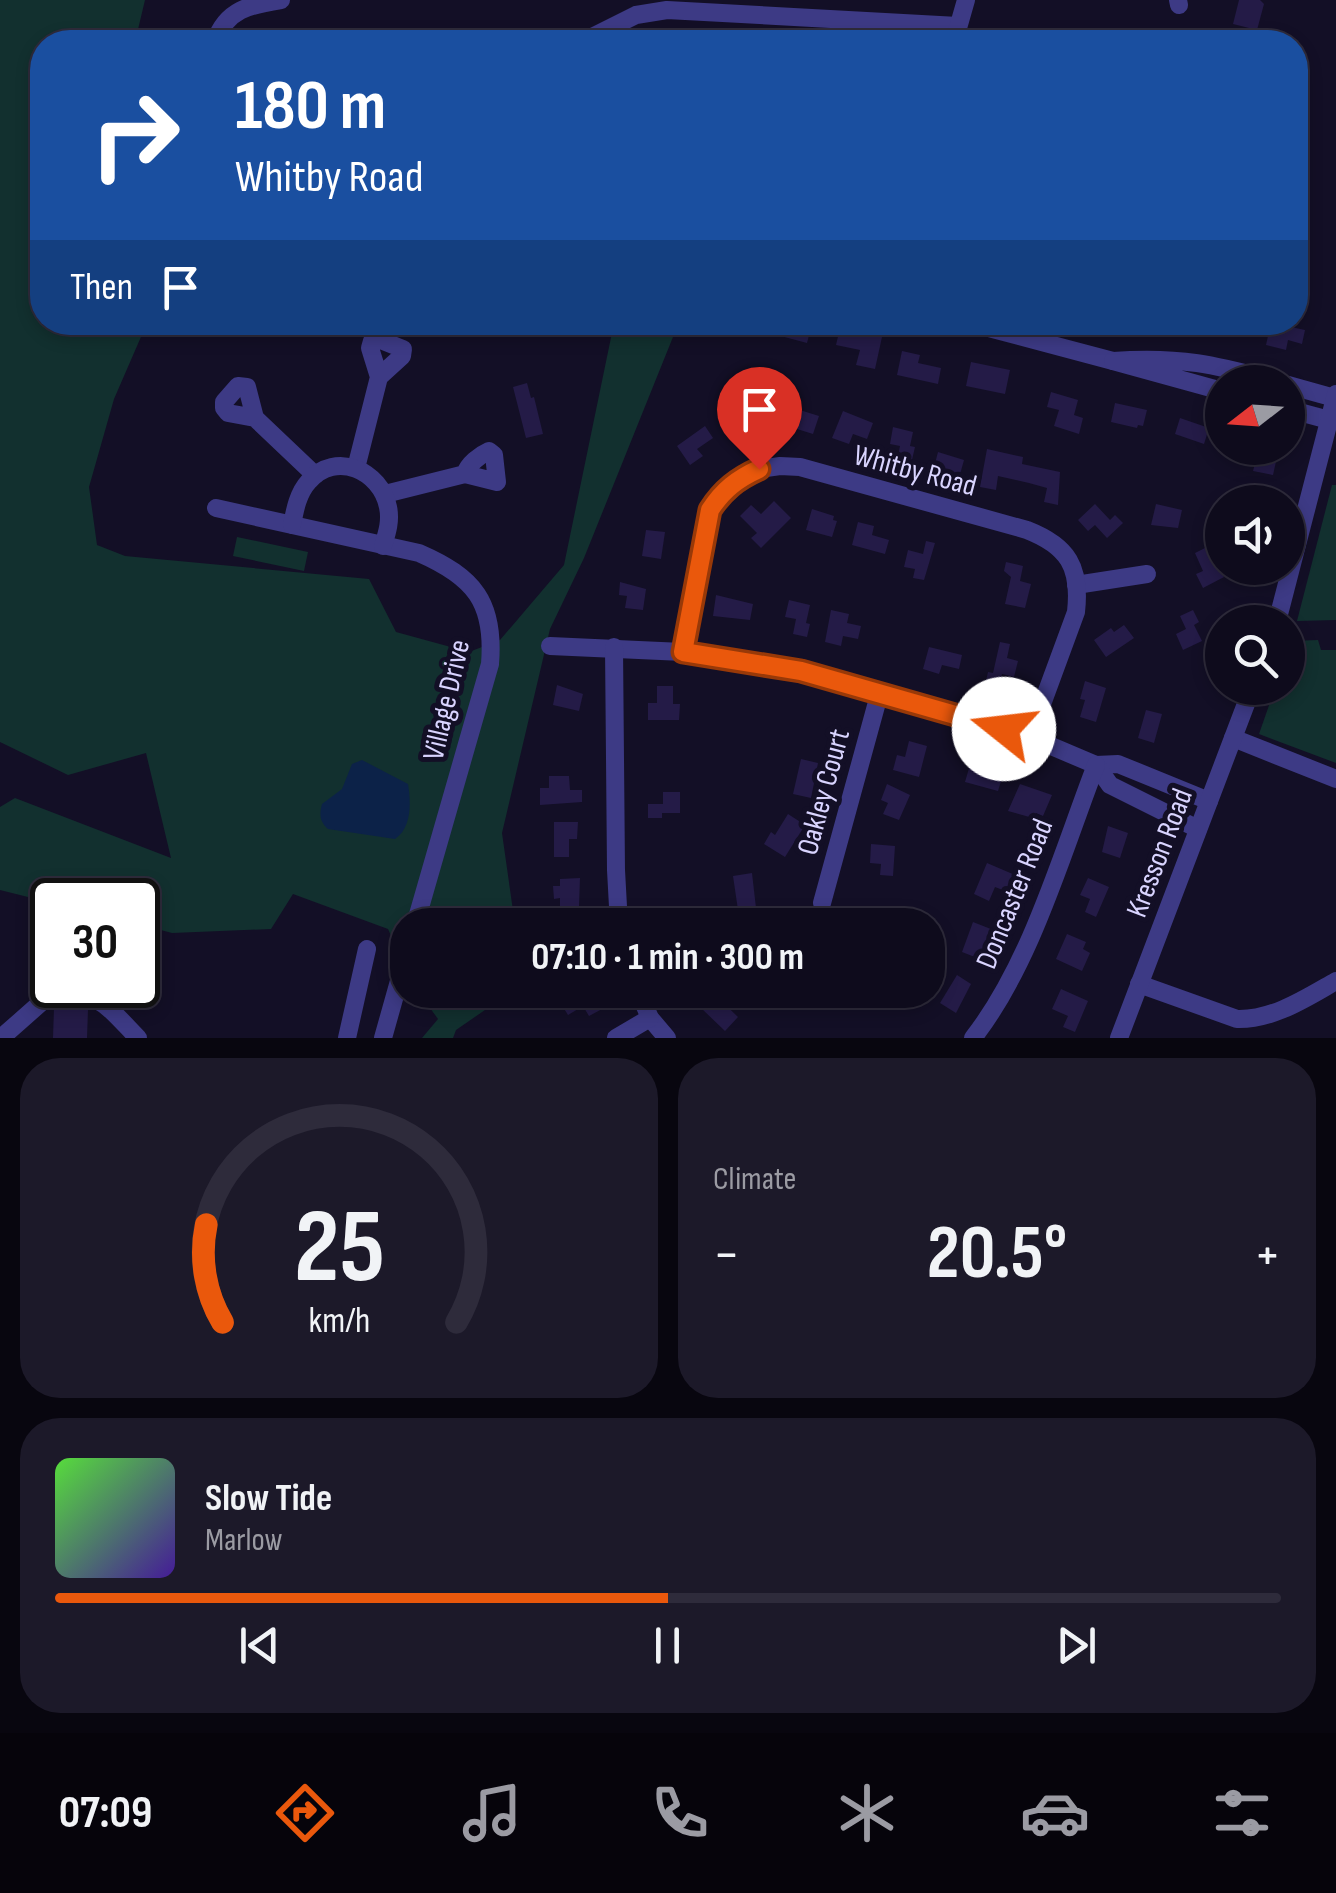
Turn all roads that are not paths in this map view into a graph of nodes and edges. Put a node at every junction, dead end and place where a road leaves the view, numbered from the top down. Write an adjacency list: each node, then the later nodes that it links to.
1 (281, 0): 3 (street)
2 (966, 0): 6 (street)
3 (219, 30)
4 (606, 30): 5 (street)
5 (908, 30)
6 (957, 30)
7 (1014, 335): 8 (street)
8 (1113, 362): 9 (street); 11 (street)
9 (1214, 365)
10 (379, 377): 17 (street)
11 (1205, 386)
12 (1305, 388): 13 (street)
13 (1336, 396): 16 (street)
14 (1305, 414): 16 (street)
15 (255, 418): 19 (street)
16 (1329, 420): 26 (street)
17 (356, 468): 19 (street); 20 (street)
18 (465, 474): 20 (street)
19 (315, 475): 22 (street)
20 (384, 494): 23 (street)
21 (216, 508): 22 (street, Village Drive)
22 (292, 525): 23 (street, Village Drive)
23 (383, 546): 39 (street, Village Drive)
24 (1147, 574): 25 (street)
25 (1076, 585): 29 (street, Whitby Road); 32 (street)
26 (1281, 605)
27 (550, 646): 28 (street)
28 (614, 648): 29 (street); 40 (street)
29 (683, 652): 30 (street)
30 (879, 696): 32 (street); 38 (street, Oakley Court)
31 (1246, 705): 33 (street, Kresson Road)
32 (1030, 737): 34 (street)
33 (1233, 738): 35 (street); 36 (street, Kresson Road)
34 (1096, 765): 36 (street); 37 (street); 53 (street, Doncaster Road)
35 (1336, 779)
36 (1209, 801): 37 (street, Kresson Road)
37 (1198, 829): 43 (street, Kresson Road)
38 (822, 902)
39 (419, 908)
40 (619, 908)
41 (366, 949): 49 (street)
42 (1336, 981): 43 (street)
43 (1139, 984): 54 (street, Kresson Road)
44 (392, 1008): 50 (street)
45 (646, 1008): 46 (street)
46 (650, 1018): 51 (street); 52 (street)
47 (1, 1038): 48 (street)
48 (138, 1038)
49 (347, 1038)
50 (383, 1038)
51 (616, 1038)
52 (667, 1038)
53 (973, 1038)
54 (1119, 1038)

